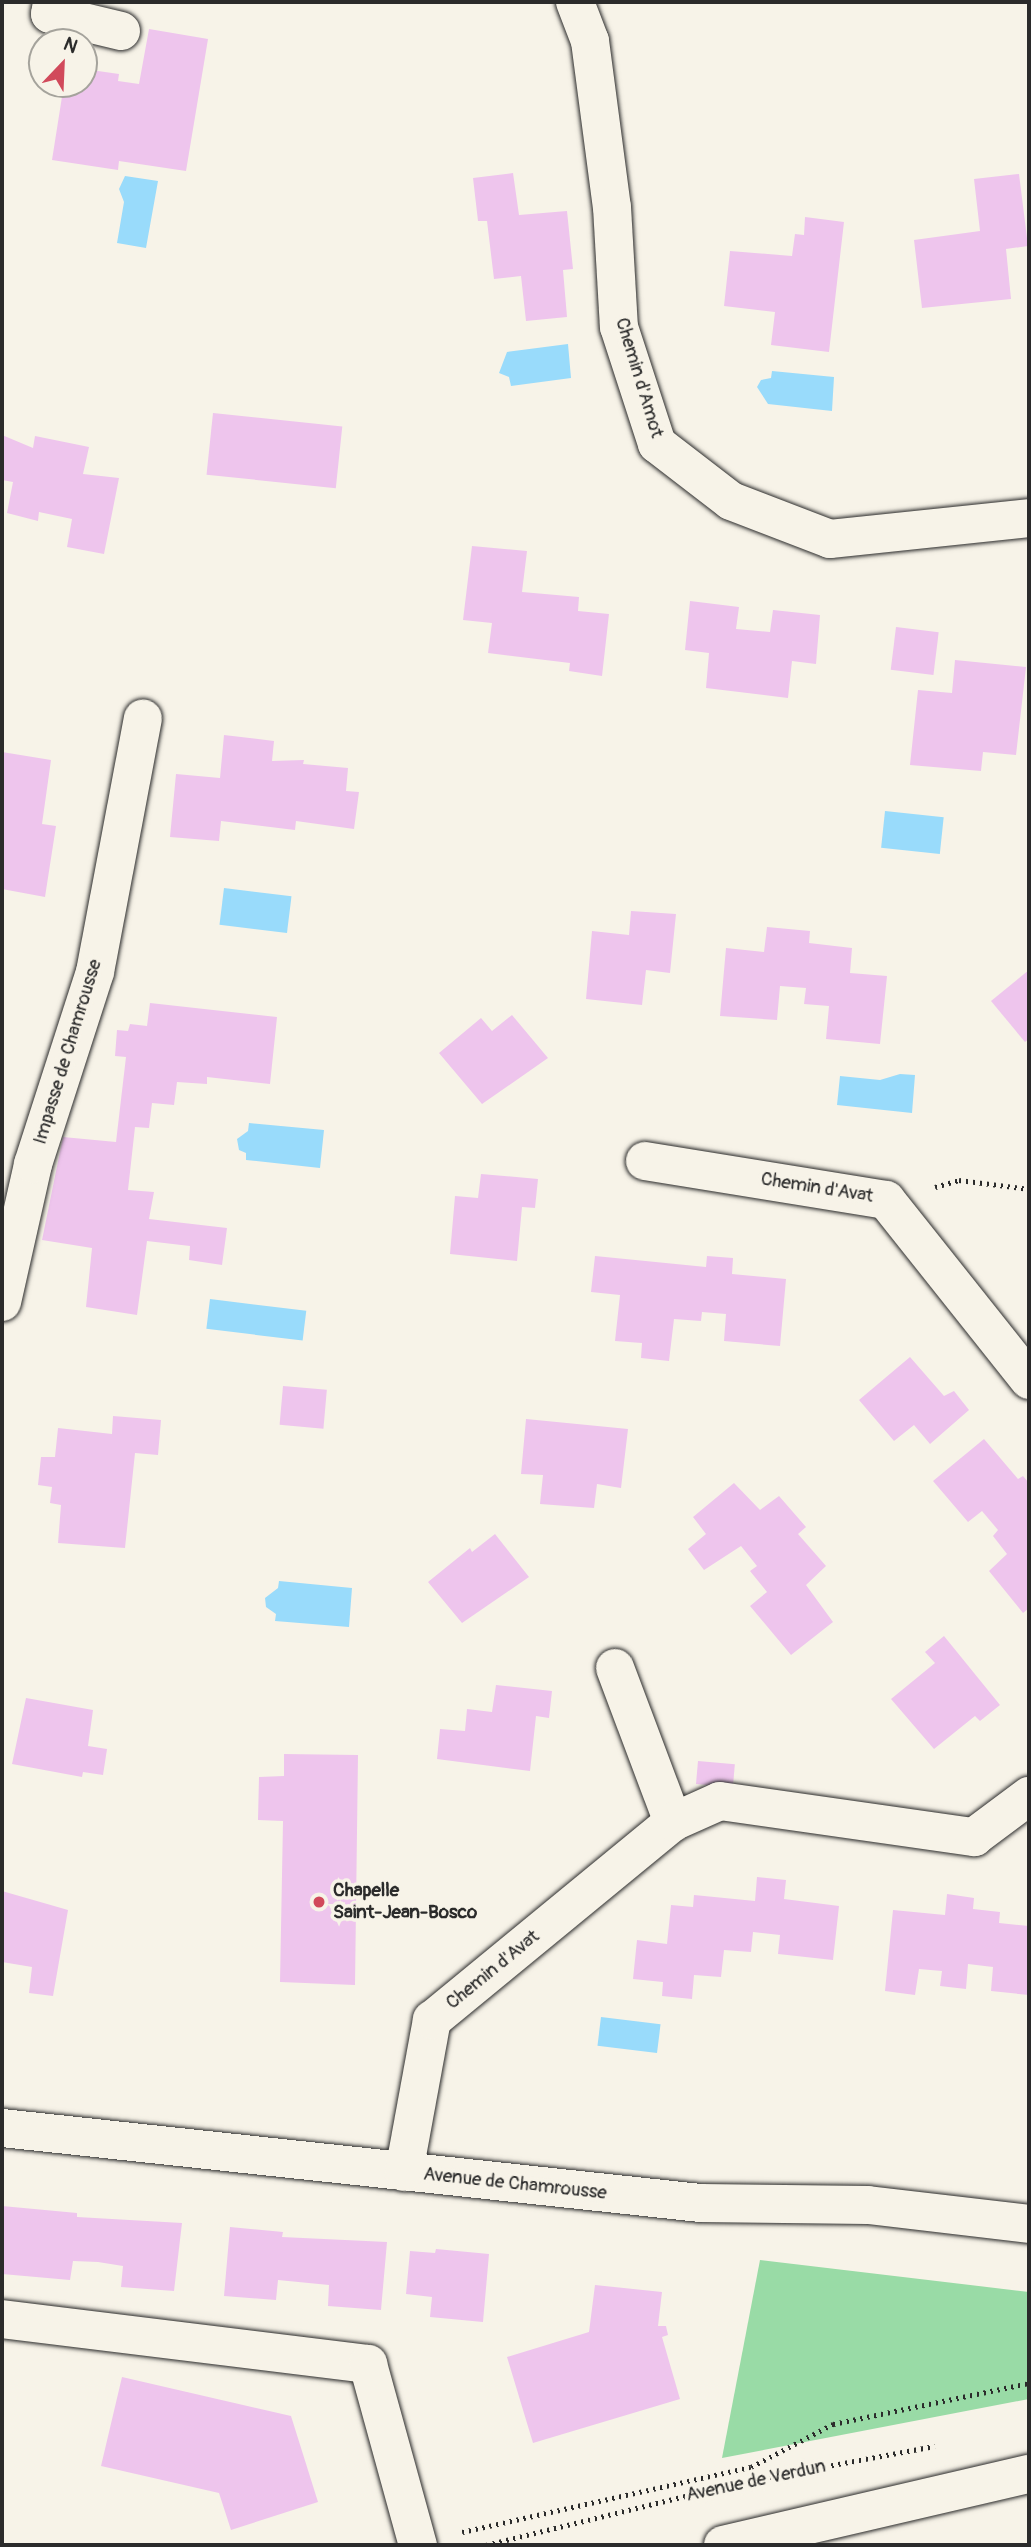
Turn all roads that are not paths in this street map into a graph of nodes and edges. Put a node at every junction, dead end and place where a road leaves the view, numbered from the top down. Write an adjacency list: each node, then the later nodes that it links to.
1 (52, 2): 3 (street)
2 (575, 2): 4 (street, Chemin d'Amot)
3 (121, 31)
4 (1029, 517)
5 (143, 718): 7 (street, Impasse de Chamrousse)
6 (645, 1161): 8 (street, Chemin d'Avat)
7 (2, 1302)
8 (1029, 1380)
9 (615, 1668): 11 (street)
10 (1029, 1796): 11 (street, Chemin d'Avat)
11 (673, 1822): 13 (street, Chemin d'Avat)
12 (2, 2128): 13 (street, Avenue de Chamrousse)
13 (404, 2172): 14 (street, Avenue de Chamrousse)
14 (1029, 2224)
15 (2, 2319): 17 (street)
16 (1029, 2474): 18 (street)
17 (417, 2544)
18 (723, 2545)

